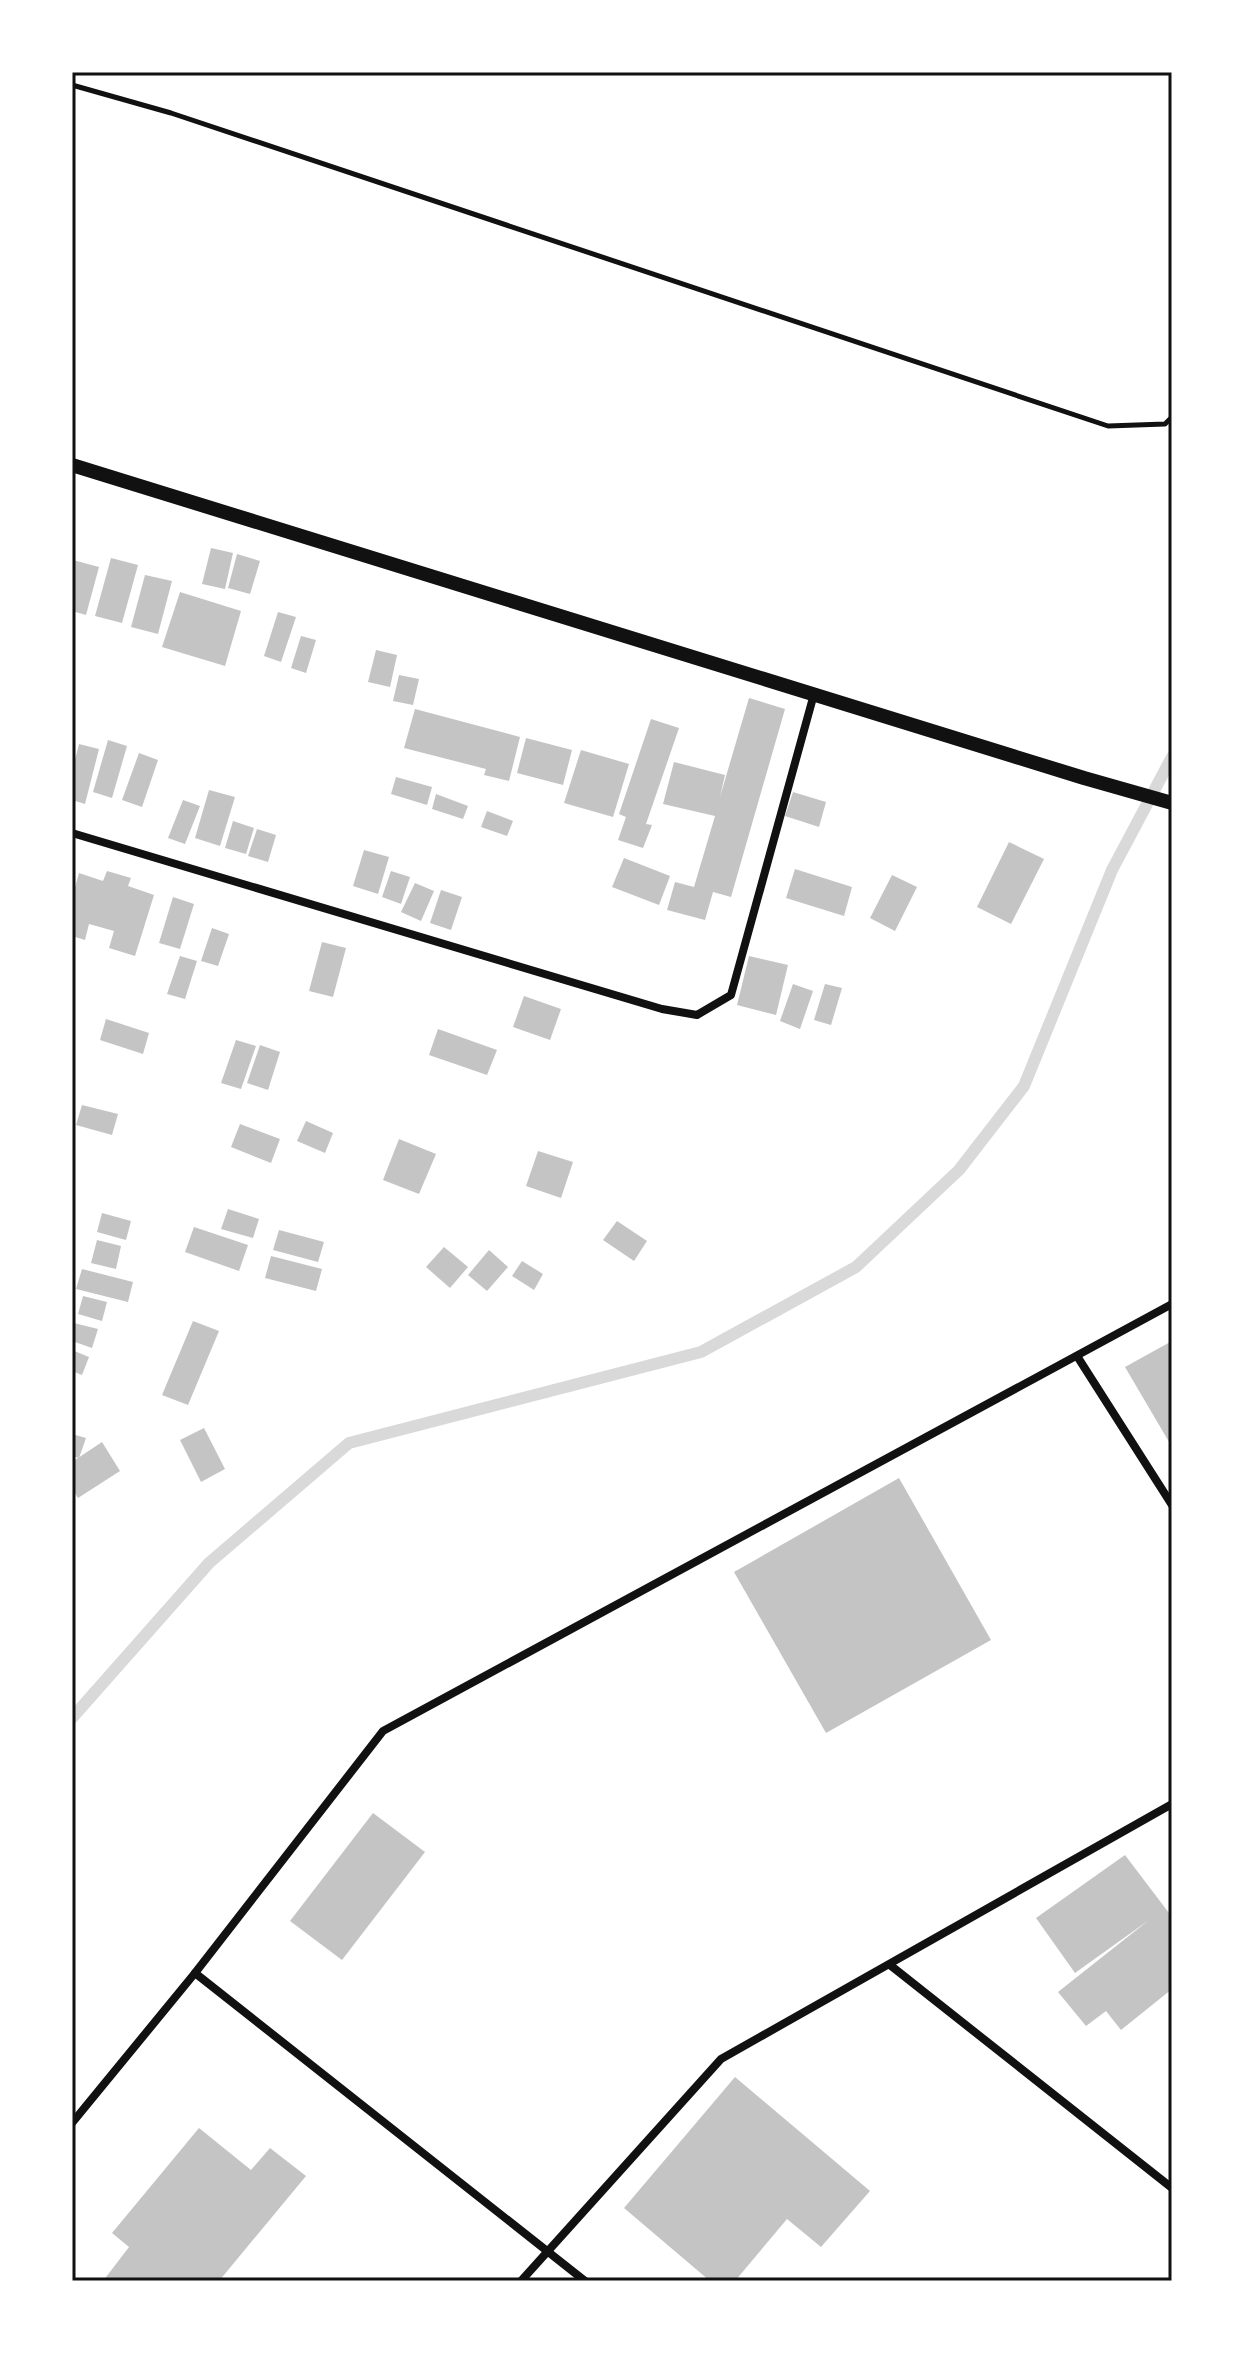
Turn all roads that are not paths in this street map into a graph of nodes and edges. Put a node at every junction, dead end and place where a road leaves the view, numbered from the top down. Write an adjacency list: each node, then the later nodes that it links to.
1 (72, 465): 2 (street)
2 (814, 694): 3 (street); 4 (street)
3 (1172, 803)
4 (72, 833)
5 (1172, 1304): 6 (street)
6 (1077, 1356): 7 (street); 10 (street)
7 (1172, 1505)
8 (1172, 1804): 9 (street)
9 (890, 1965): 12 (street); 13 (street)
10 (195, 1973): 11 (street); 13 (street)
11 (72, 2123)
12 (1172, 2188)
13 (548, 2250): 14 (street); 15 (street)
14 (521, 2281)
15 (585, 2281)

